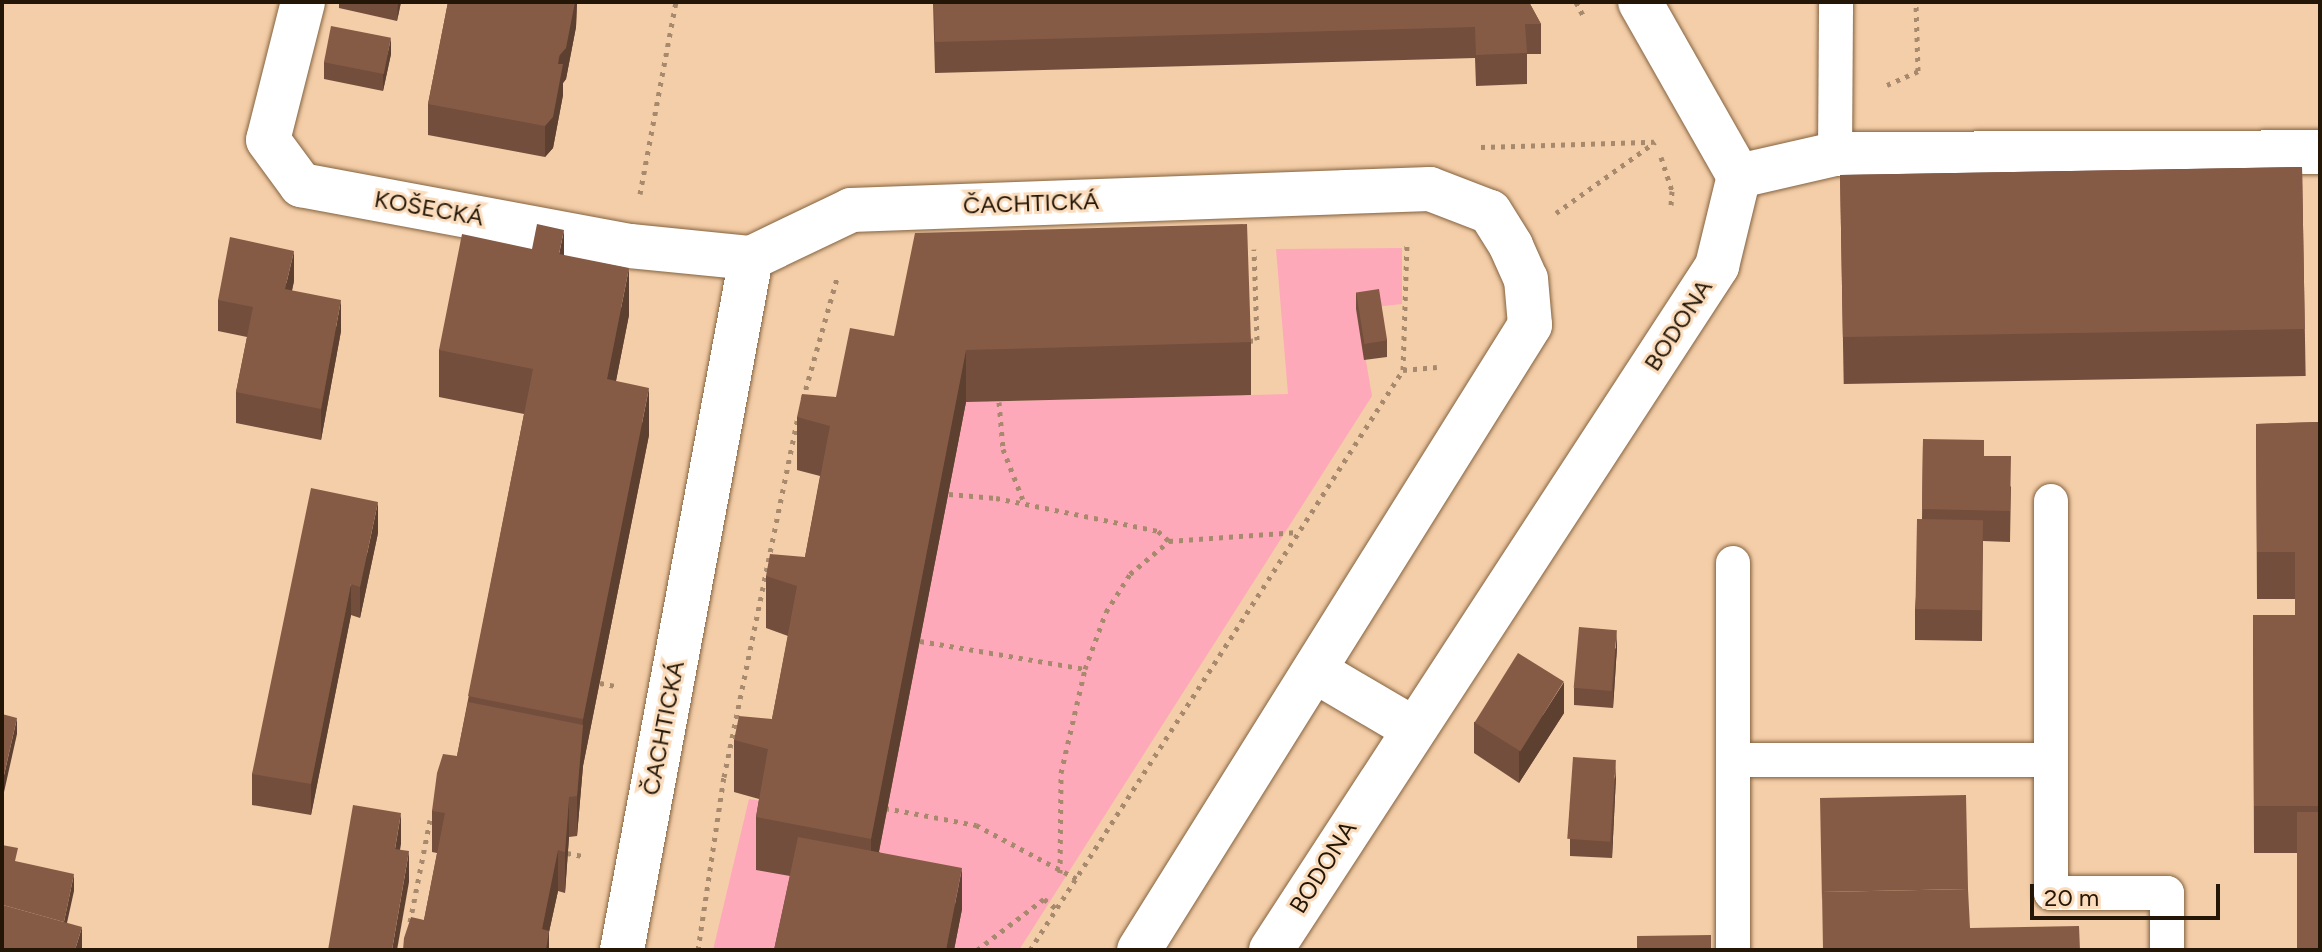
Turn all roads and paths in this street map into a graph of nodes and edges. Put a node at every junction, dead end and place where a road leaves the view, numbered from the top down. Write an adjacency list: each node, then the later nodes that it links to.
1 (303, 2): 13 (street, KOŠECKÁ)
2 (676, 2): 13 (path)
3 (1640, 2): 10 (street)
4 (1836, 2): 6 (lane)
5 (1916, 2): 6 (path)
6 (1836, 108): 9 (lane)
7 (1655, 142): 14 (path)
8 (2320, 152): 9 (street)
9 (1835, 154): 10 (street)
10 (1739, 176): 34 (street, BODONA)
11 (1408, 227): 19 (path)
12 (1253, 232): 17 (path)
13 (630, 246): 15 (street, KOŠECKÁ)
14 (1511, 246): 15 (street, ČACHTICKÁ); 33 (street, ČACHTICKÁ)
15 (751, 258): 45 (street, ČACHTICKÁ)
16 (841, 263): 21 (path)
17 (1249, 341)
18 (1446, 366): 19 (path)
19 (1403, 370): 26 (path)
20 (999, 402): 25 (path)
21 (789, 456): 22 (path); 29 (path)
22 (800, 457)
23 (949, 494): 25 (path)
24 (2051, 501): 36 (lane)
25 (1025, 505): 27 (path)
26 (1298, 532): 27 (path); 42 (path)
27 (1169, 541): 32 (path)
28 (1733, 563): 35 (lane)
29 (756, 612): 30 (path); 37 (path)
30 (768, 617)
31 (920, 641): 32 (path)
32 (1085, 669): 41 (path)
33 (1317, 672): 34 (street); 49 (street, ČACHTICKÁ)
34 (1412, 728): 50 (street, BODONA)
35 (1733, 760): 36 (lane); 51 (lane)
36 (2051, 760): 52 (lane)
37 (724, 777): 38 (path); 46 (path)
38 (737, 780)
39 (885, 808): 41 (path)
40 (430, 820): 44 (path)
41 (1060, 873): 42 (path)
42 (1077, 879): 43 (path)
43 (1058, 910): 47 (path); 48 (path)
44 (407, 936)
45 (622, 950)
46 (698, 950)
47 (977, 950)
48 (1030, 950)
49 (1139, 950)
50 (1271, 950)
51 (1733, 950)
52 (2167, 950)

